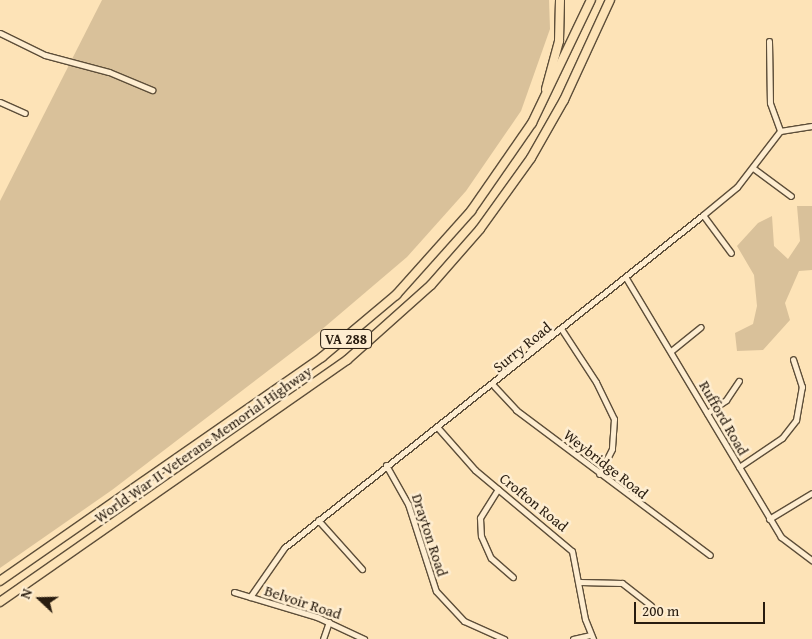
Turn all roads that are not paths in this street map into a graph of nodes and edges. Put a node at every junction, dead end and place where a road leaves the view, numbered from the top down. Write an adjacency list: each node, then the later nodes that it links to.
1 (560, 0): 9 (highway)
2 (591, 0): 9 (highway, World War II Veterans Memorial Highway / VA 288)
3 (610, 0): 5 (highway, World War II Veterans Memorial Highway / VA 288)
4 (616, 0): 5 (highway)
5 (597, 29): 42 (highway, World War II Veterans Memorial Highway / VA 288)
6 (0, 33): 8 (street)
7 (769, 41): 13 (street)
8 (152, 90)
9 (545, 100): 38 (highway, World War II Veterans Memorial Highway / VA 288)
10 (0, 102): 11 (street)
11 (25, 113)
12 (812, 126): 13 (street)
13 (780, 131): 14 (street, Surry Road)
14 (754, 168): 15 (street); 16 (street, Surry Road)
15 (791, 196)
16 (703, 215): 17 (street); 18 (street, Surry Road)
17 (731, 253)
18 (626, 278): 20 (street, Surry Road); 21 (street, Rufford Road)
19 (701, 327): 21 (street)
20 (562, 330): 24 (street, Surry Road); 29 (street)
21 (671, 351): 25 (street, Rufford Road)
22 (793, 359): 28 (street)
23 (739, 381): 25 (street)
24 (494, 386): 26 (street, Surry Road); 29 (street, Weybridge Road)
25 (707, 413): 28 (street, Rufford Road)
26 (438, 428): 27 (street, Surry Road); 30 (street, Crofton Road)
27 (386, 465): 33 (street, Surry Road); 48 (street, Drayton Road)
28 (738, 467): 32 (street, Rufford Road)
29 (598, 474): 34 (street, Weybridge Road)
30 (498, 489): 37 (street); 39 (street, Crofton Road)
31 (812, 493): 32 (street)
32 (769, 519): 35 (street, Rufford Road)
33 (318, 520): 36 (street); 41 (street, Surry Road)
34 (710, 555)
35 (812, 560)
36 (362, 569)
37 (513, 578)
38 (0, 581)
39 (580, 582): 43 (street); 45 (street, Crofton Road)
40 (234, 592): 41 (street, Belvoir Road)
41 (250, 597): 44 (street, Belvoir Road)
42 (0, 602)
43 (651, 606)
44 (329, 622): 46 (street); 47 (street, Belvoir Road)
45 (592, 637): 49 (street)
46 (323, 639)
47 (364, 639)
48 (504, 639)
49 (573, 639)

